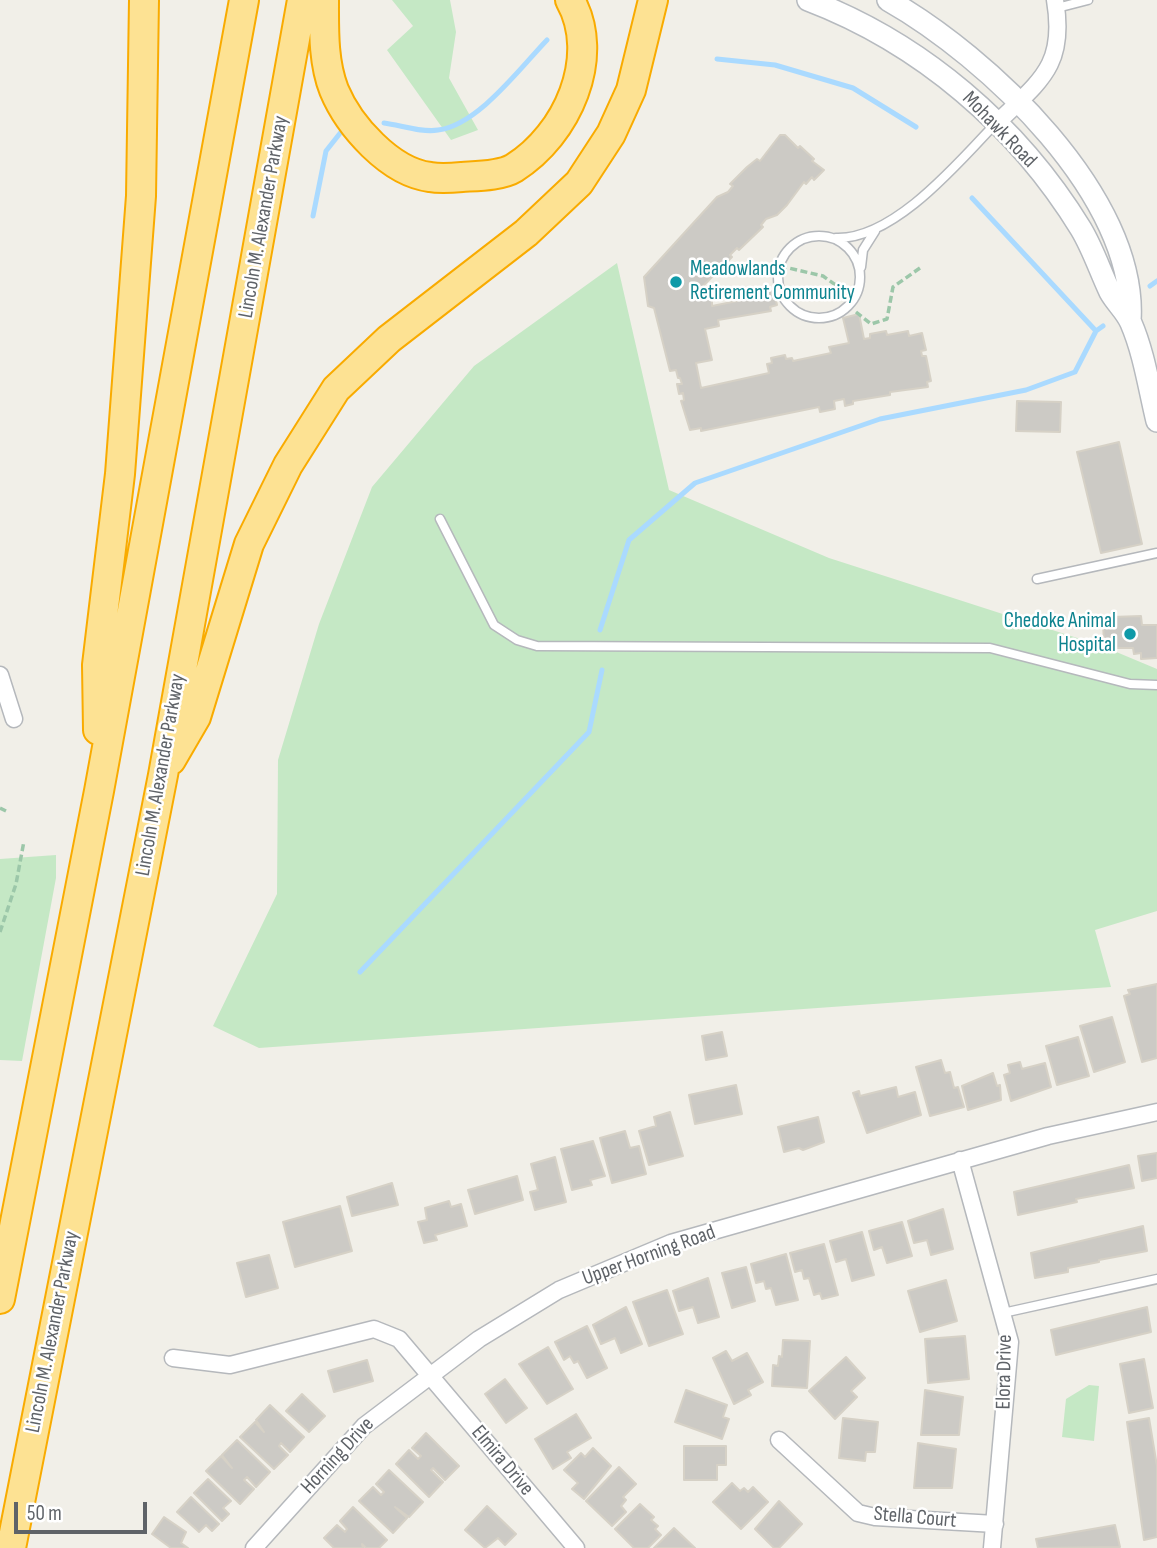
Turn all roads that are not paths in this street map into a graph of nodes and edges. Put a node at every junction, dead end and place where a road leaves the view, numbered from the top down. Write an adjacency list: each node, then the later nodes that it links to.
1 (144, 0): 26 (highway)
2 (244, 0): 26 (highway)
3 (302, 0): 25 (highway, Lincoln M. Alexander Parkway)
4 (324, 0): 5 (highway)
5 (570, 0)
6 (653, 0): 25 (highway)
7 (808, 0): 12 (main road, Mohawk Road)
8 (888, 0): 11 (main road, Mohawk Road)
9 (1088, 0): 10 (lane)
10 (1056, 4): 11 (street)
11 (1019, 101): 12 (street); 16 (main road, Mohawk Road)
12 (998, 122): 13 (lane); 16 (main road, Mohawk Road)
13 (876, 230): 14 (lane); 15 (lane)
14 (833, 238): 15 (lane); 15 (lane)
15 (860, 270)
16 (1130, 321): 17 (main road, Mohawk Road)
17 (1151, 372): 18 (main road, Mohawk Road)
18 (1157, 421)
19 (440, 519): 23 (lane)
20 (1157, 553): 21 (lane)
21 (1037, 579)
22 (0, 675): 24 (street)
23 (1157, 685)
24 (14, 719)
25 (163, 775): 37 (highway, Lincoln M. Alexander Parkway)
26 (99, 791): 30 (highway)
27 (1157, 1112): 28 (street, Upper Horning Road)
28 (960, 1160): 31 (street, Elora Drive); 33 (street, Upper Horning Road)
29 (1157, 1279): 31 (lane)
30 (0, 1299)
31 (1003, 1313): 35 (street, Elora Drive)
32 (173, 1358): 33 (street)
33 (430, 1373): 36 (street, Elmira Drive); 38 (street, Horning Drive)
34 (779, 1440): 35 (street, Stella Court)
35 (995, 1524): 39 (street, Elora Drive)
36 (569, 1546)
37 (11, 1548)
38 (254, 1548)
39 (992, 1548)

